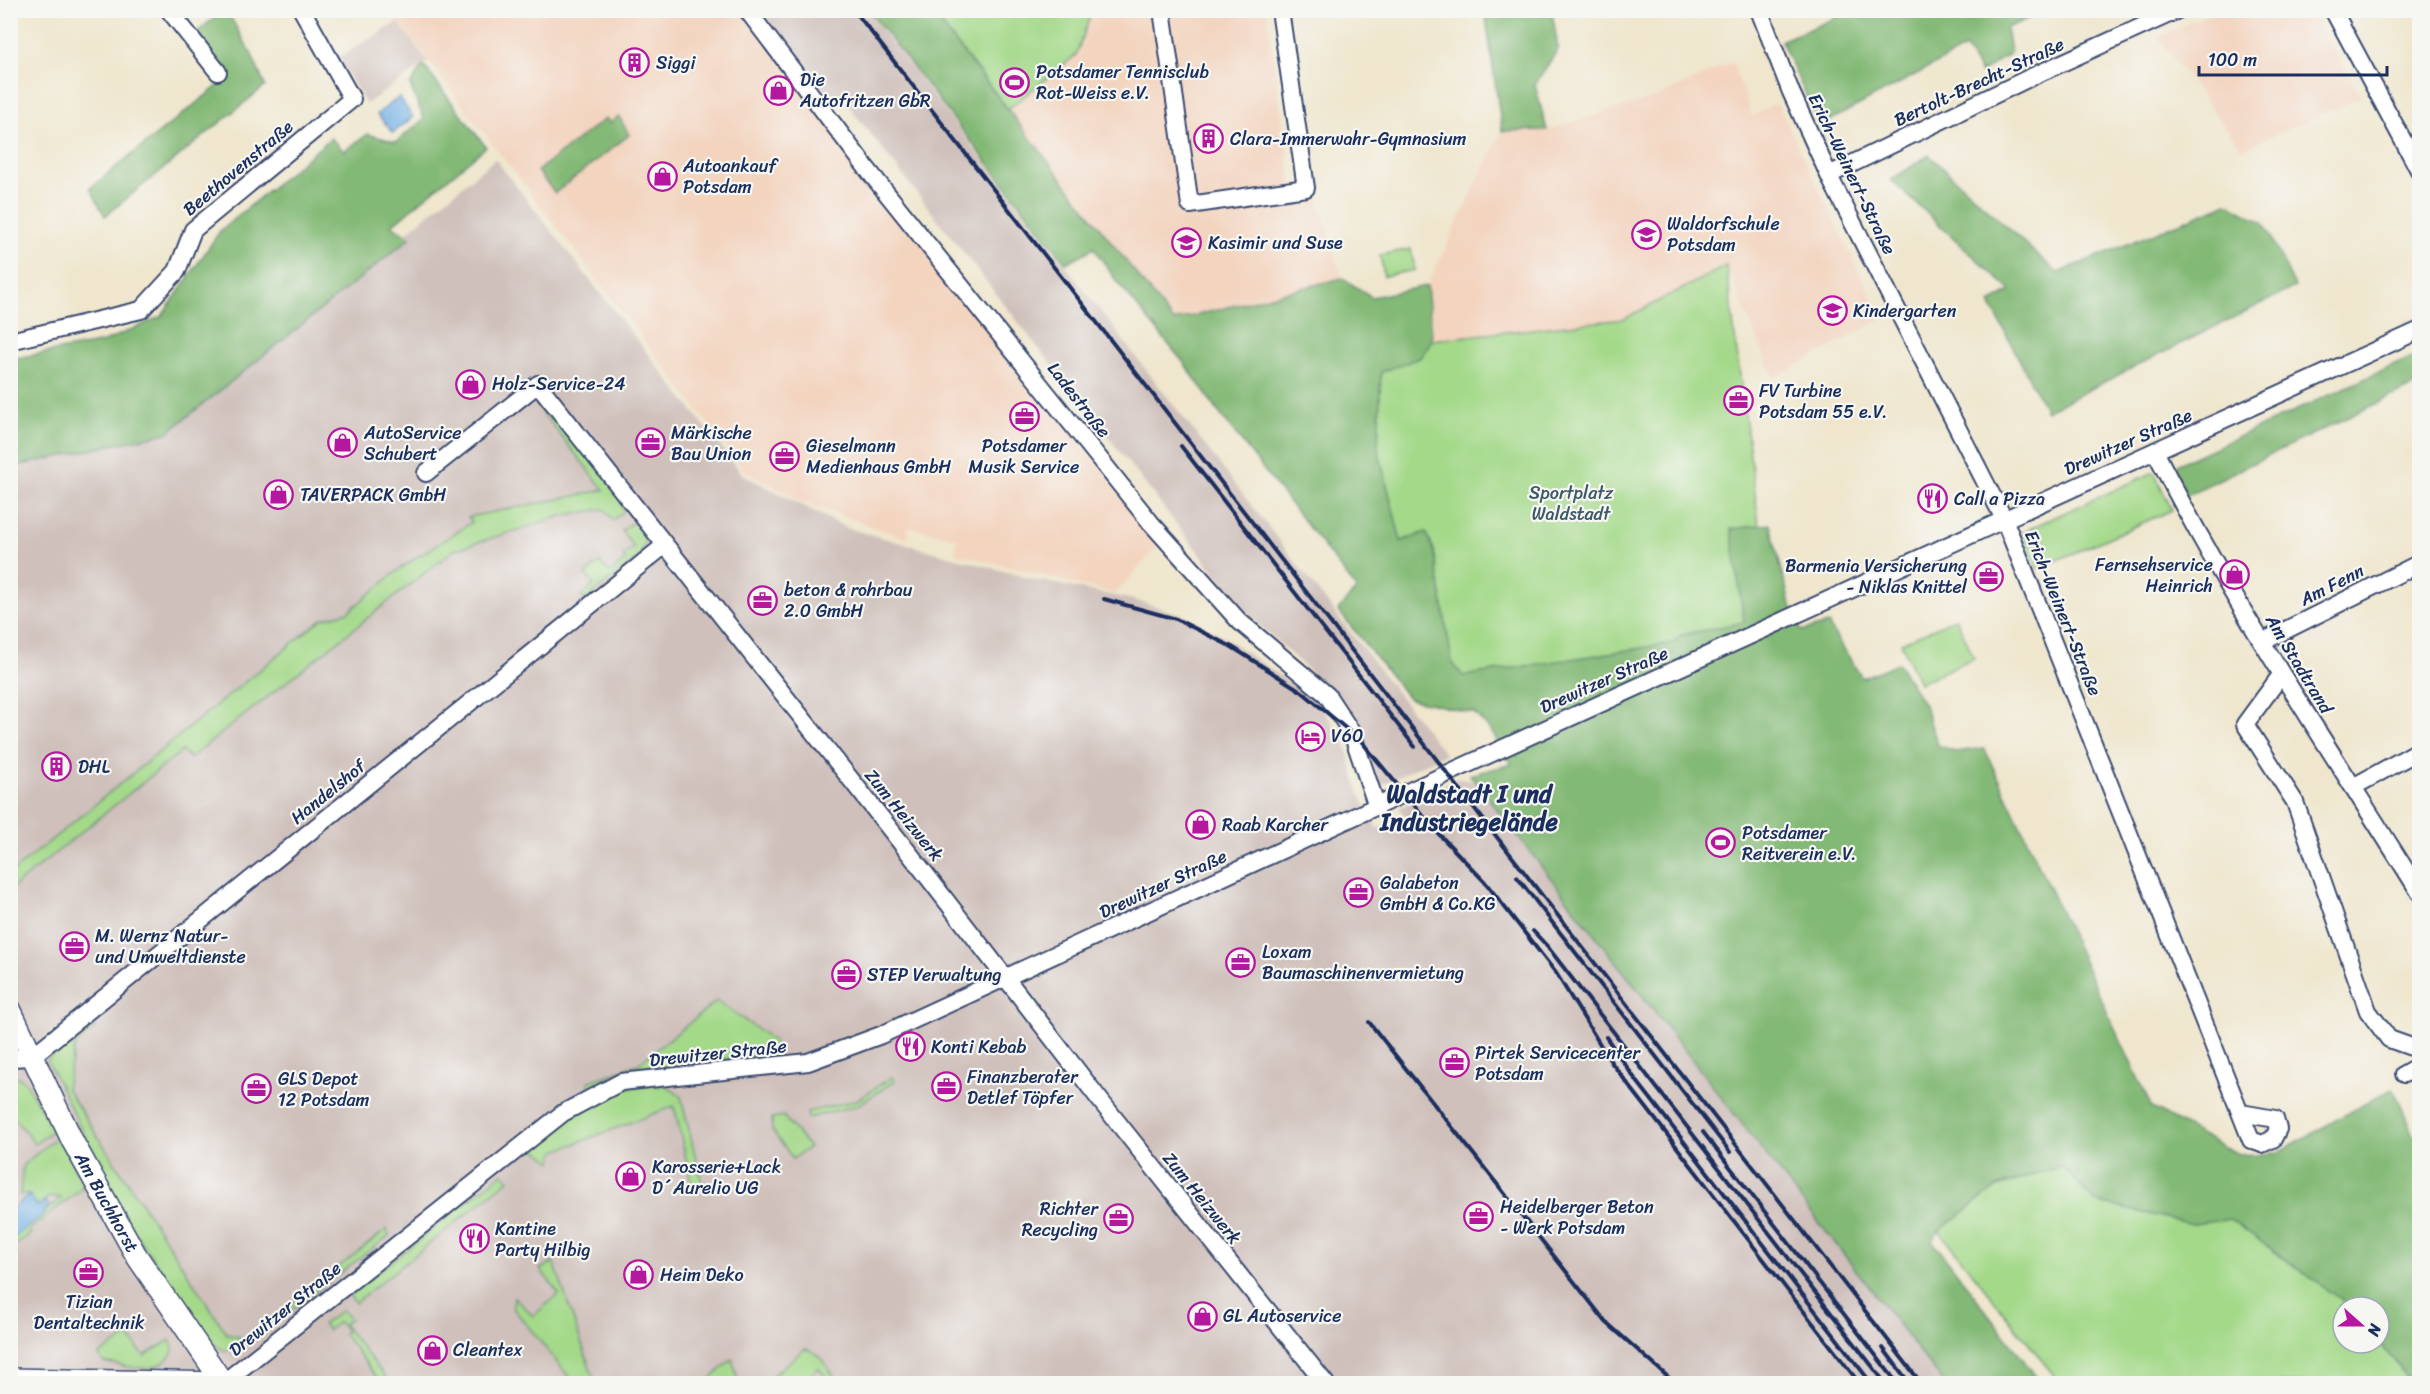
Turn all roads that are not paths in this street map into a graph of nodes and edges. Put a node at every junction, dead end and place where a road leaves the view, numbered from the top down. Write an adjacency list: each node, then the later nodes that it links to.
1 (169, 10): 9 (street)
2 (302, 10): 13 (street, Beethovenstraße)
3 (747, 10): 23 (street, Ladestraße)
4 (1162, 10): 5 (street)
5 (1280, 10)
6 (1759, 10): 11 (street, Erich-Weinert-Straße)
7 (2178, 10): 11 (street, Bertolt-Brecht-Straße)
8 (2333, 10): 10 (street)
9 (218, 72)
10 (2420, 172)
11 (1829, 176): 16 (street, Erich-Weinert-Straße)
12 (2420, 330): 14 (street, Drewitzer Straße)
13 (10, 341)
14 (2155, 451): 16 (street, Drewitzer Straße); 19 (street, Am Stadtrand)
15 (426, 472): 17 (street, Zum Heizwerk)
16 (2004, 519): 23 (street, Drewitzer Straße); 31 (street, Erich-Weinert-Straße)
17 (665, 545): 25 (street, Zum Heizwerk); 28 (street, Handelshof)
18 (2420, 563): 19 (street, Am Fenn)
19 (2262, 642): 20 (street, Am Stadtrand)
20 (2281, 675): 22 (street, Am Stadtrand); 27 (street)
21 (2420, 750): 22 (street)
22 (2353, 787): 24 (street, Am Stadtrand)
23 (1377, 807): 25 (street, Drewitzer Straße)
24 (2420, 893)
25 (1005, 978): 33 (street, Drewitzer Straße); 34 (street, Zum Heizwerk)
26 (10, 1009): 28 (main road, Am Buchhorst)
27 (2420, 1050)
28 (21, 1057): 33 (main road, Am Buchhorst)
29 (2420, 1065): 30 (street)
30 (2404, 1074)
31 (2241, 1113)
32 (10, 1379): 33 (main road)
33 (223, 1383)
34 (1326, 1383)

